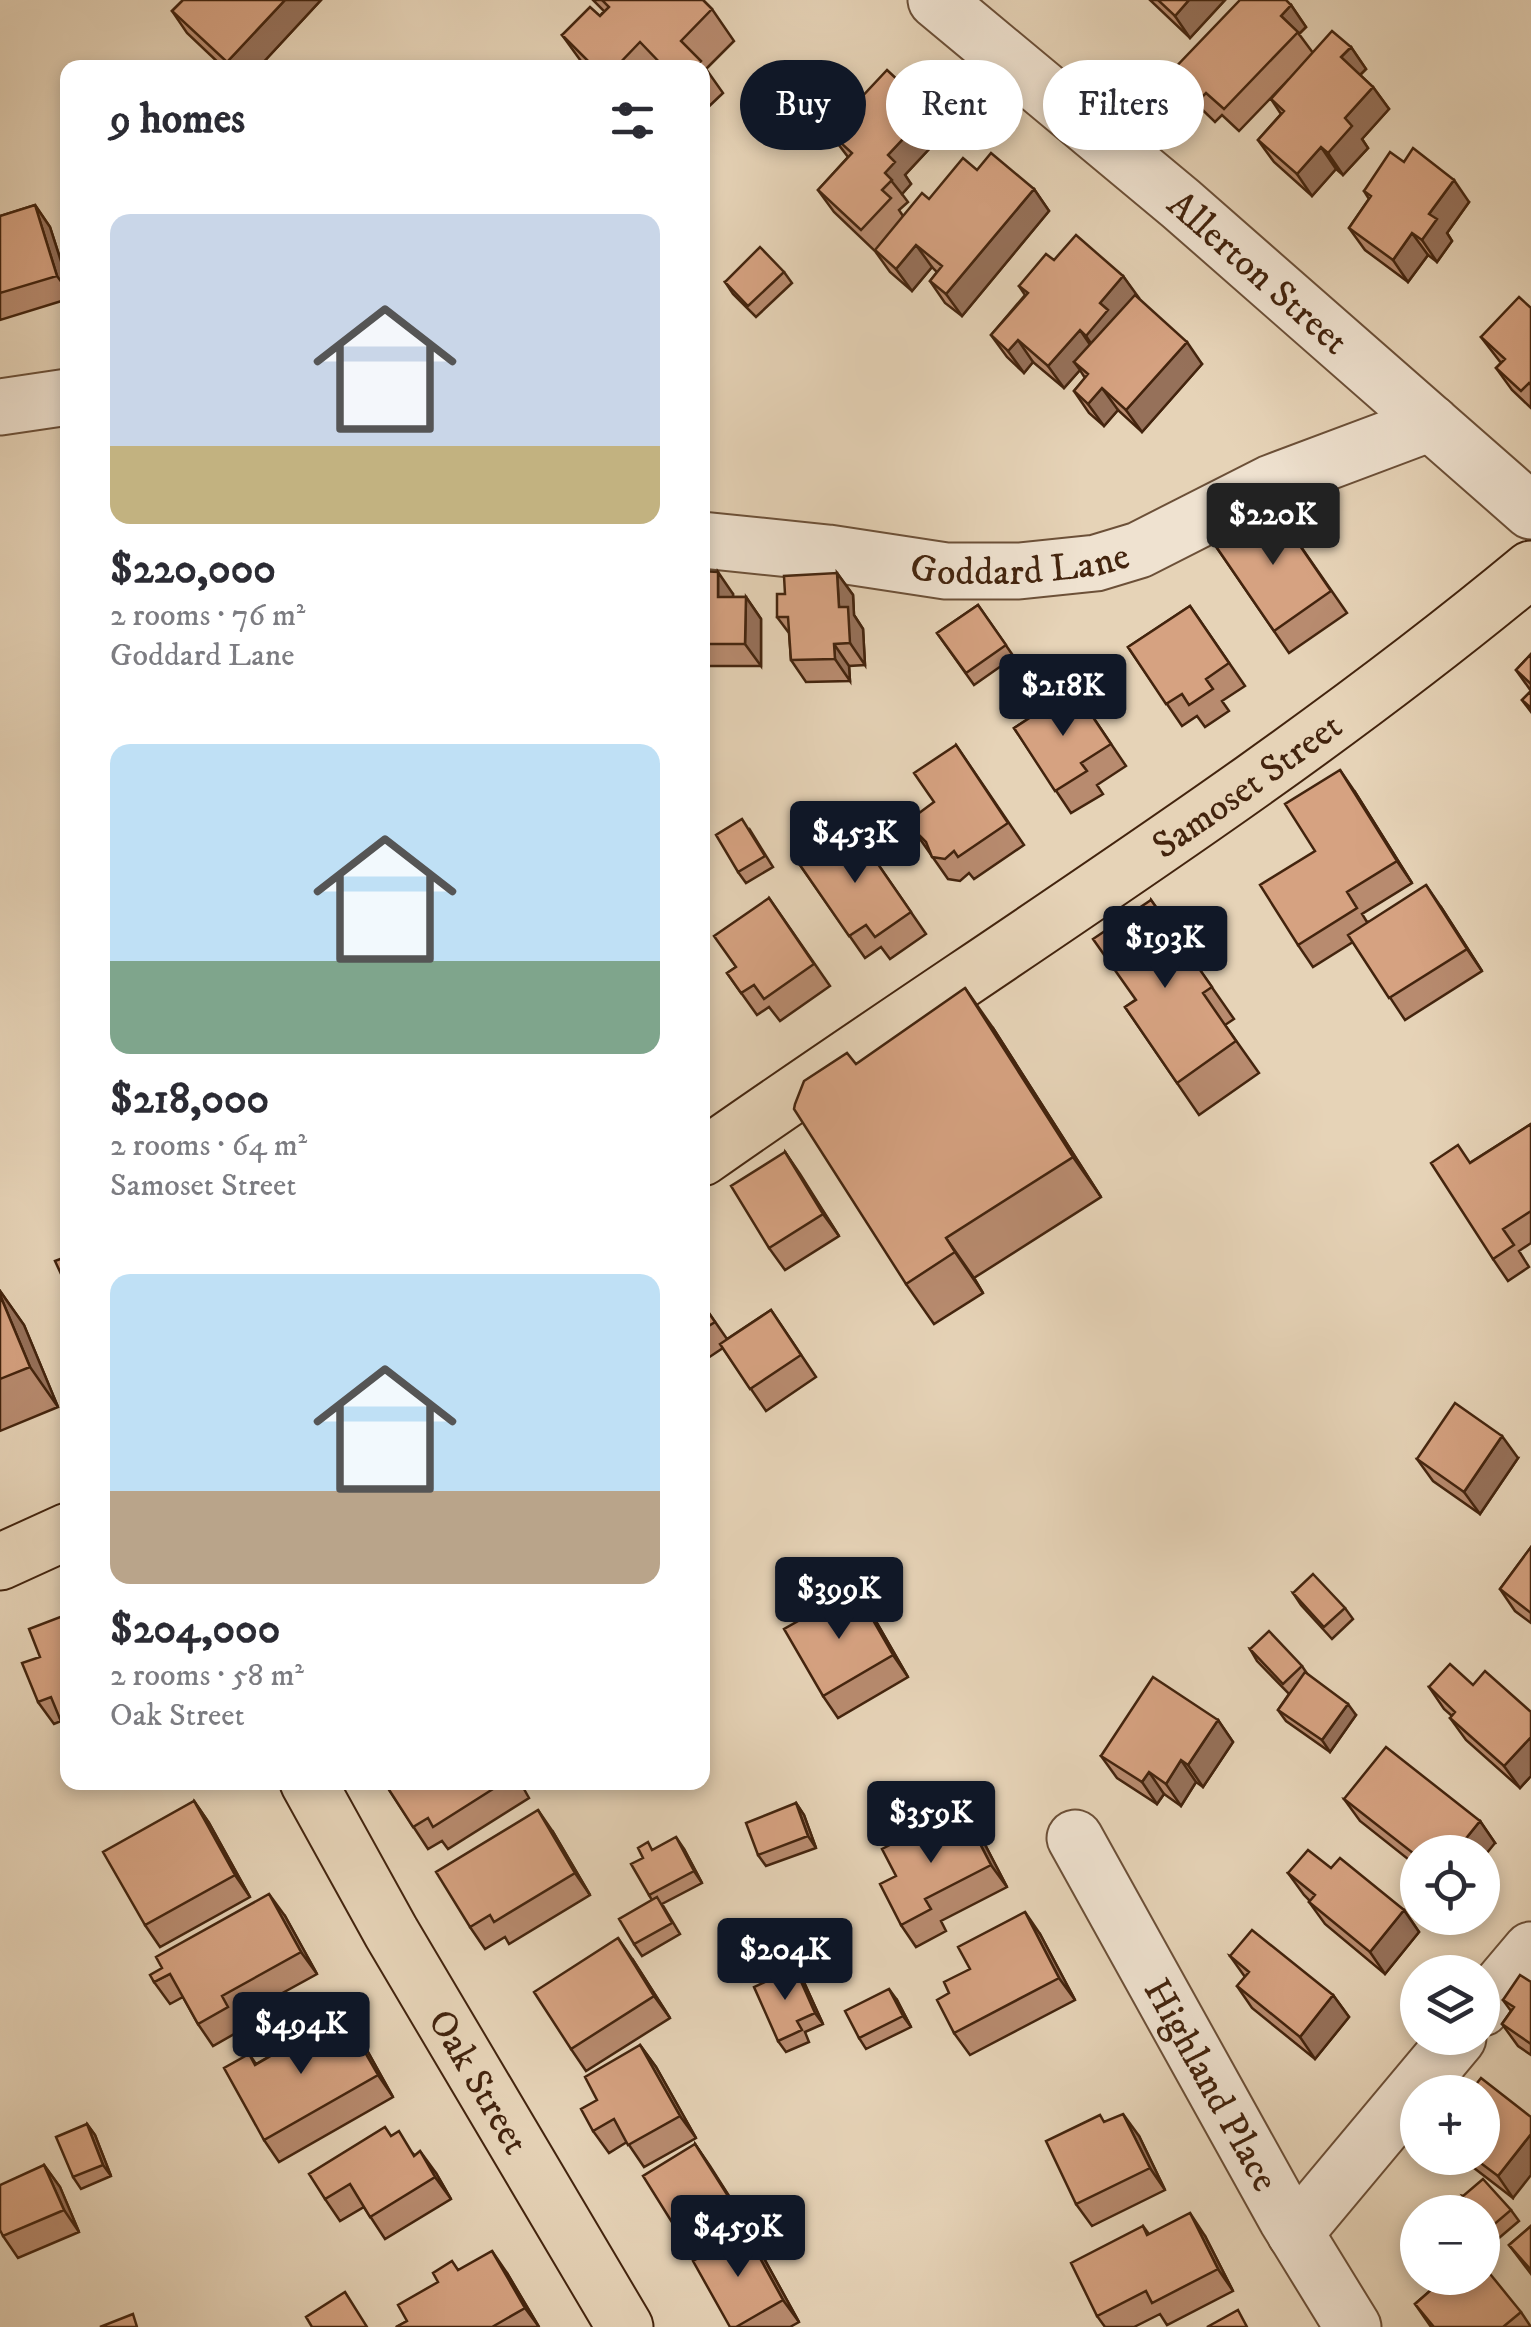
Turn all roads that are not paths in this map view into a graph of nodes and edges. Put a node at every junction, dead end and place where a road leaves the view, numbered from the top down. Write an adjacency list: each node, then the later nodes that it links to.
1 (936, 0): 4 (street, Allerton Street)
2 (60, 399): 3 (street)
3 (0, 408)
4 (1431, 423): 5 (street, Allerton Street); 6 (street, Goddard Lane)
5 (1531, 511)
6 (710, 541)
7 (1531, 569): 8 (main road, Samoset Street)
8 (710, 1153)
9 (60, 1536): 10 (main road)
10 (0, 1562)
11 (312, 1790): 17 (main road, Oak Street)
12 (1075, 1838): 16 (street, Highland Place)
13 (1531, 1950): 14 (street)
14 (1500, 1987)
15 (1444, 2055): 16 (street)
16 (1295, 2233): 18 (street, Highland Place)
17 (626, 2327)
18 (1353, 2327)

